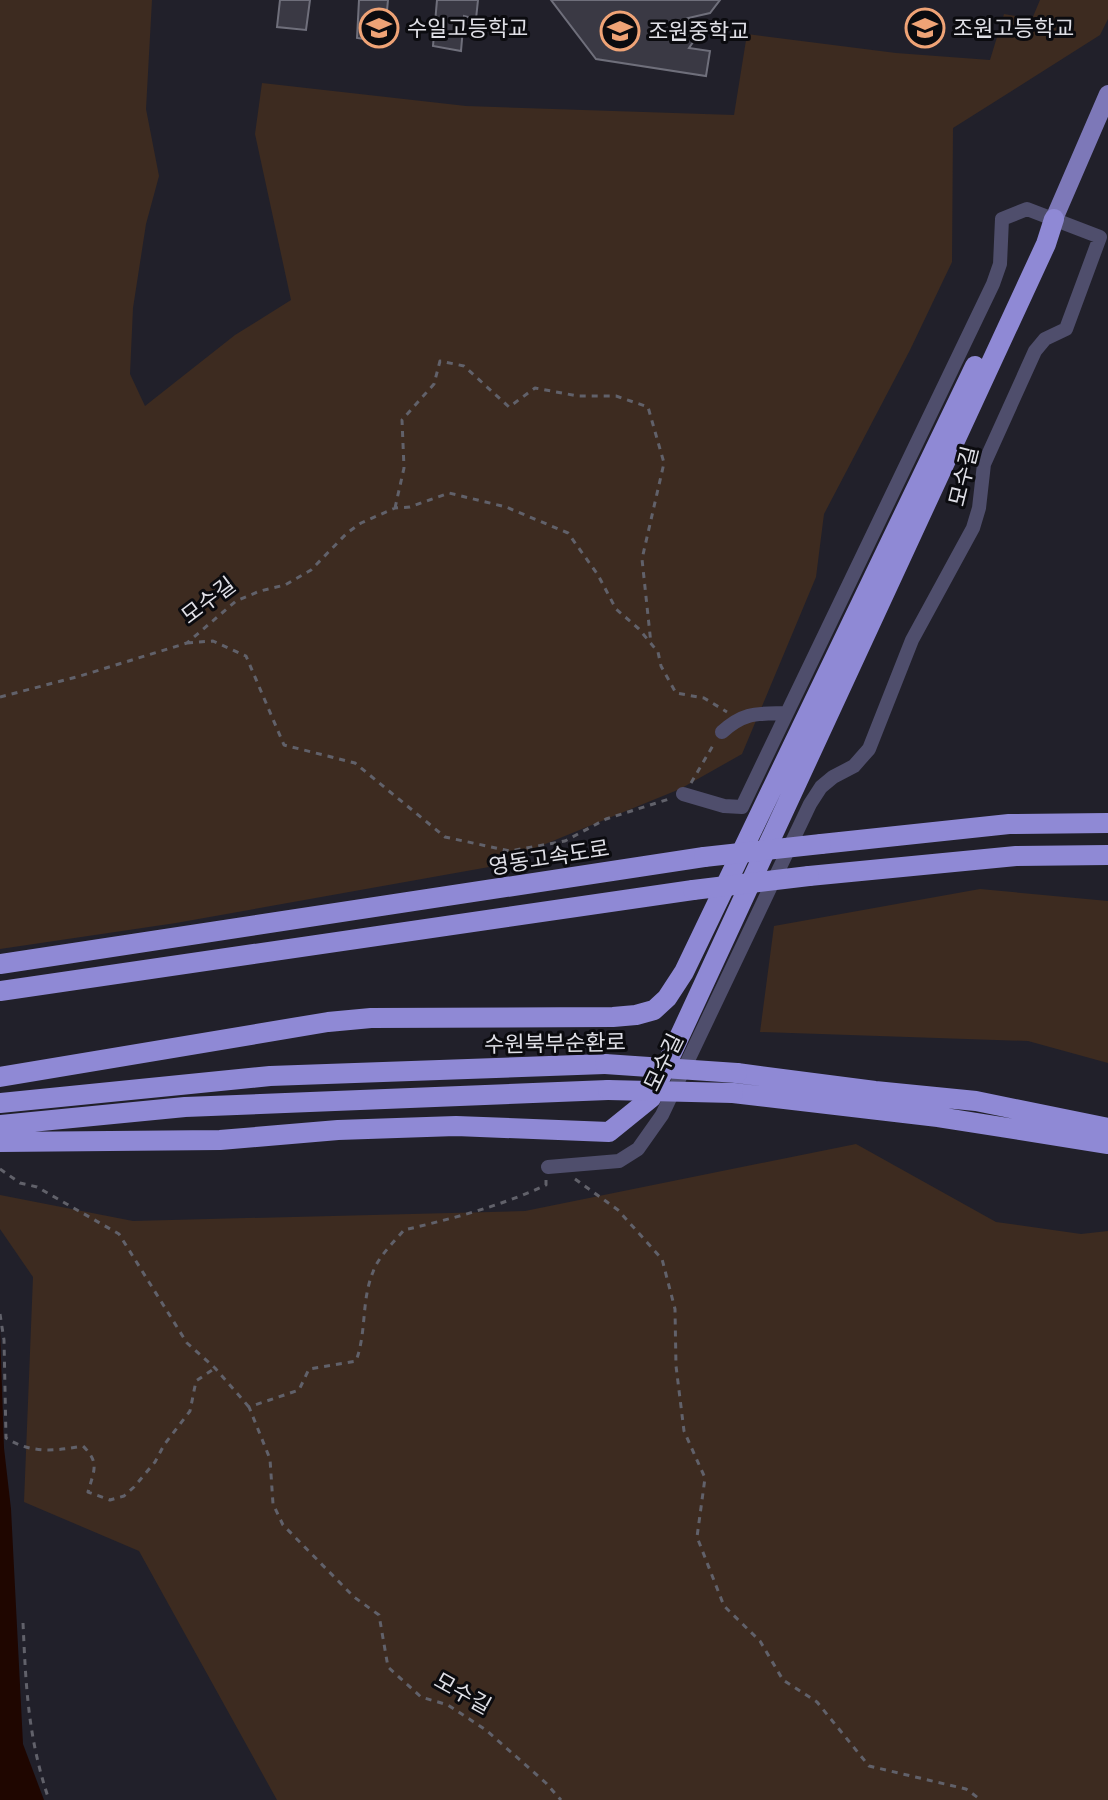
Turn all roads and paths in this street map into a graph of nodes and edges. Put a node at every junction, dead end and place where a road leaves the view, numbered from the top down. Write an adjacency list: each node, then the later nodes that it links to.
1 (1108, 94): 2 (main road)
2 (1054, 219): 3 (street); 8 (street); 16 (highway); 21 (highway)
3 (1103, 253): 23 (street, 모수길)
4 (395, 508): 5 (path, 모수길); 6 (path, 모수길); 6 (path)
5 (187, 643): 7 (path, 모수길); 11 (path)
6 (651, 644): 9 (path, 모수길)
7 (0, 697)
8 (787, 713): 9 (street); 11 (street)
9 (735, 720): 10 (street)
10 (722, 732): 11 (path)
11 (683, 794)
12 (1108, 823): 14 (highway, 영동고속도로, bridge)
13 (1108, 855): 15 (highway, bridge)
14 (0, 964)
15 (0, 991)
16 (0, 1077)
17 (735, 1083): 18 (highway, 수원북부순환로, bridge); 19 (highway, 수원북부순환로, bridge); 20 (highway, 수원북부순환로); 22 (highway, 수원북부순환로)
18 (0, 1103)
19 (0, 1125)
20 (1108, 1128)
21 (0, 1142)
22 (1108, 1144)
23 (548, 1167): 27 (path); 31 (path)
24 (0, 1169): 26 (path, 모수길)
25 (0, 1314): 26 (path)
26 (215, 1368): 27 (path, 모수길)
27 (249, 1407): 30 (path, 모수길)
28 (23, 1623): 29 (path)
29 (49, 1800)
30 (561, 1800)
31 (981, 1800)

